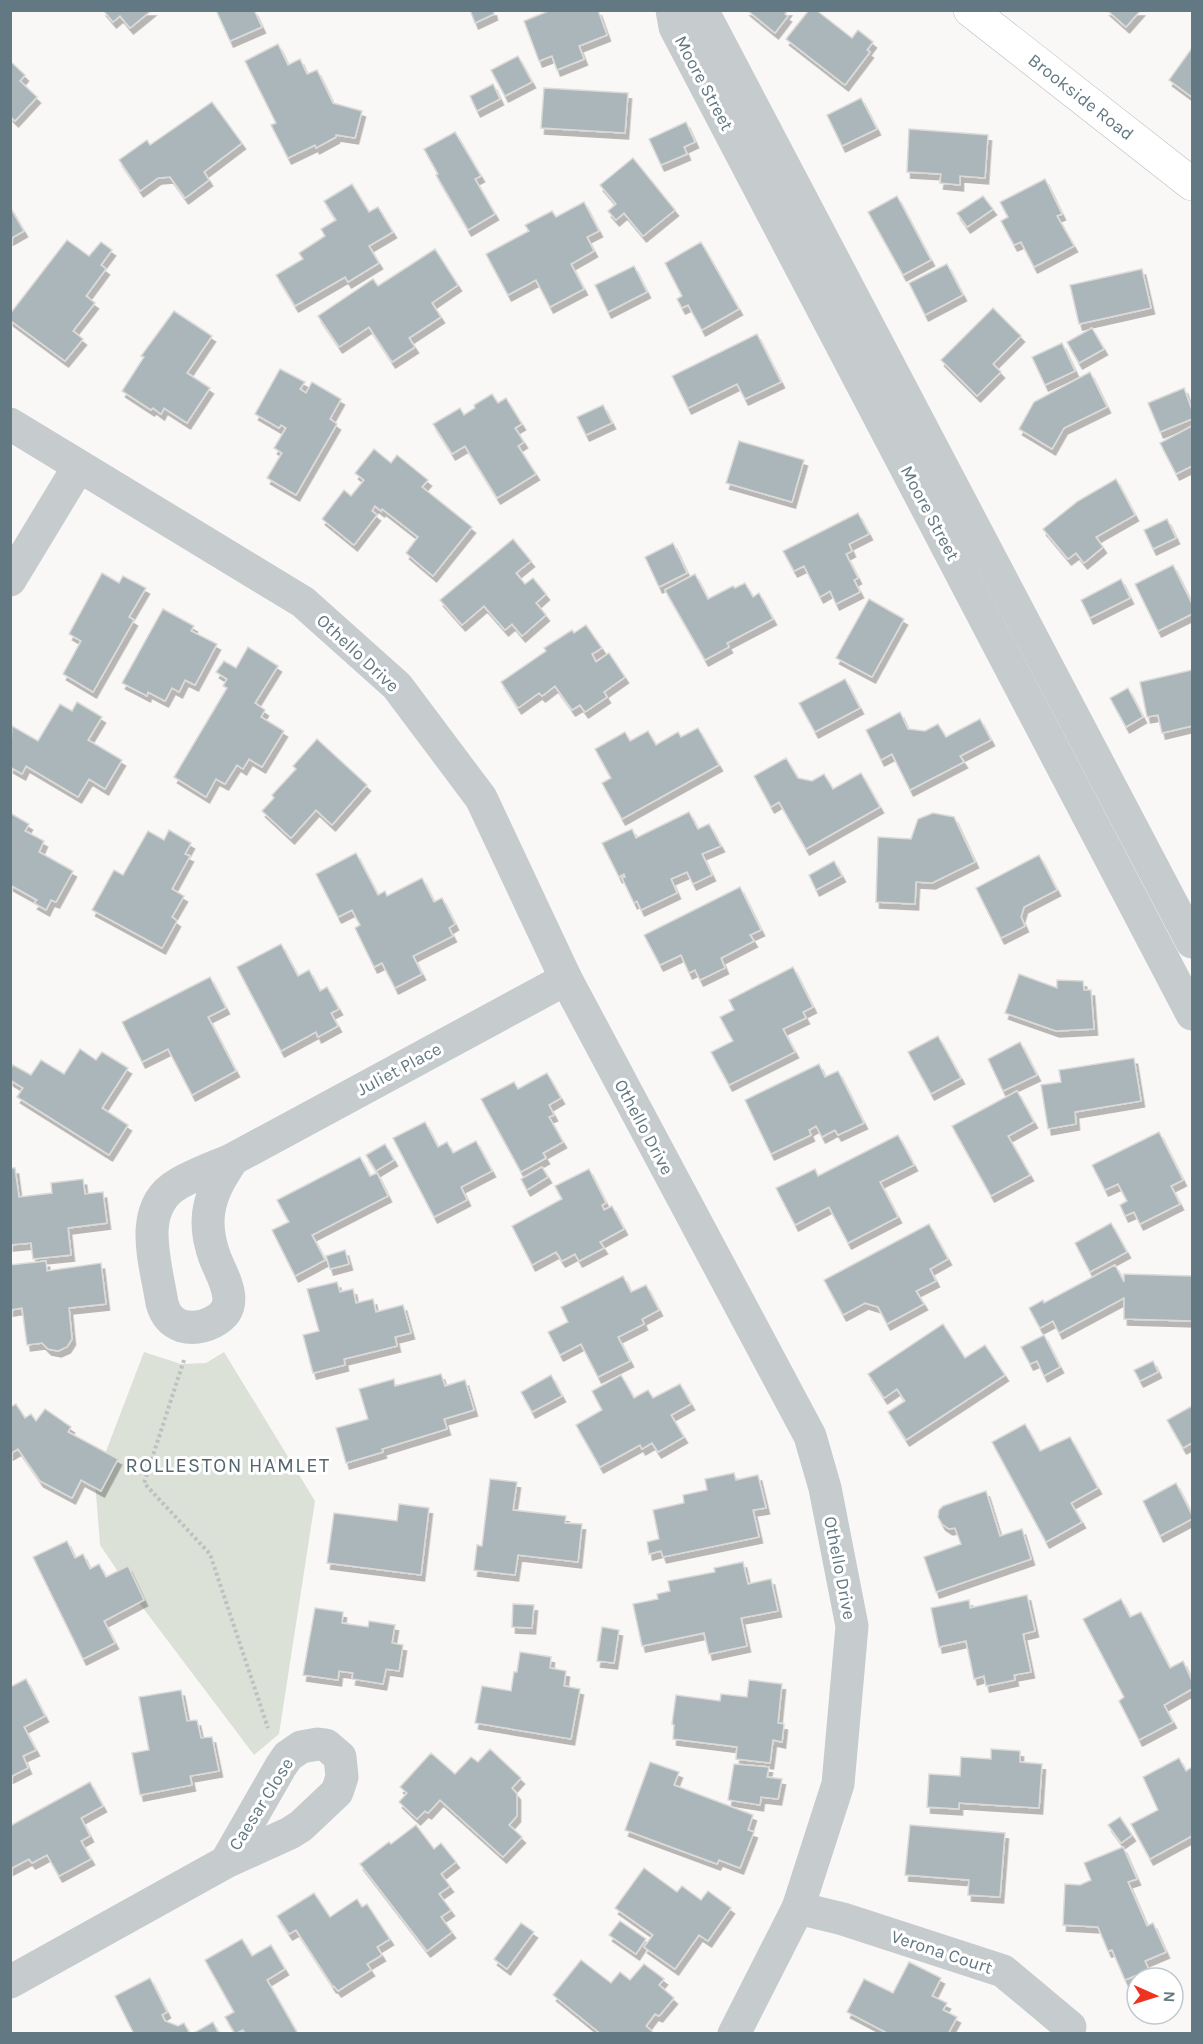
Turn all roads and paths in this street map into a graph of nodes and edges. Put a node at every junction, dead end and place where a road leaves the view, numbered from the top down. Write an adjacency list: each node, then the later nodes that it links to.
1 (672, 10): 10 (street, Moore Street)
2 (702, 10): 8 (street, Moore Street)
3 (970, 10): 4 (street, Brookside Road)
4 (1192, 184)
5 (10, 424): 6 (street, Othello Drive)
6 (79, 466): 7 (street); 9 (street, Othello Drive)
7 (10, 580)
8 (1192, 942)
9 (566, 980): 11 (street, Juliet Place); 15 (street, Othello Drive)
10 (1192, 1014)
11 (233, 1159): 12 (street, Juliet Place); 12 (street, Juliet Place)
12 (194, 1328): 13 (path)
13 (281, 1766): 14 (street, Caesar Close); 14 (street, Caesar Close)
14 (225, 1862): 16 (street, Caesar Close)
15 (798, 1908): 17 (street, Verona Court); 18 (street, Othello Drive)
16 (10, 1982)
17 (1070, 2027)
18 (734, 2034)

